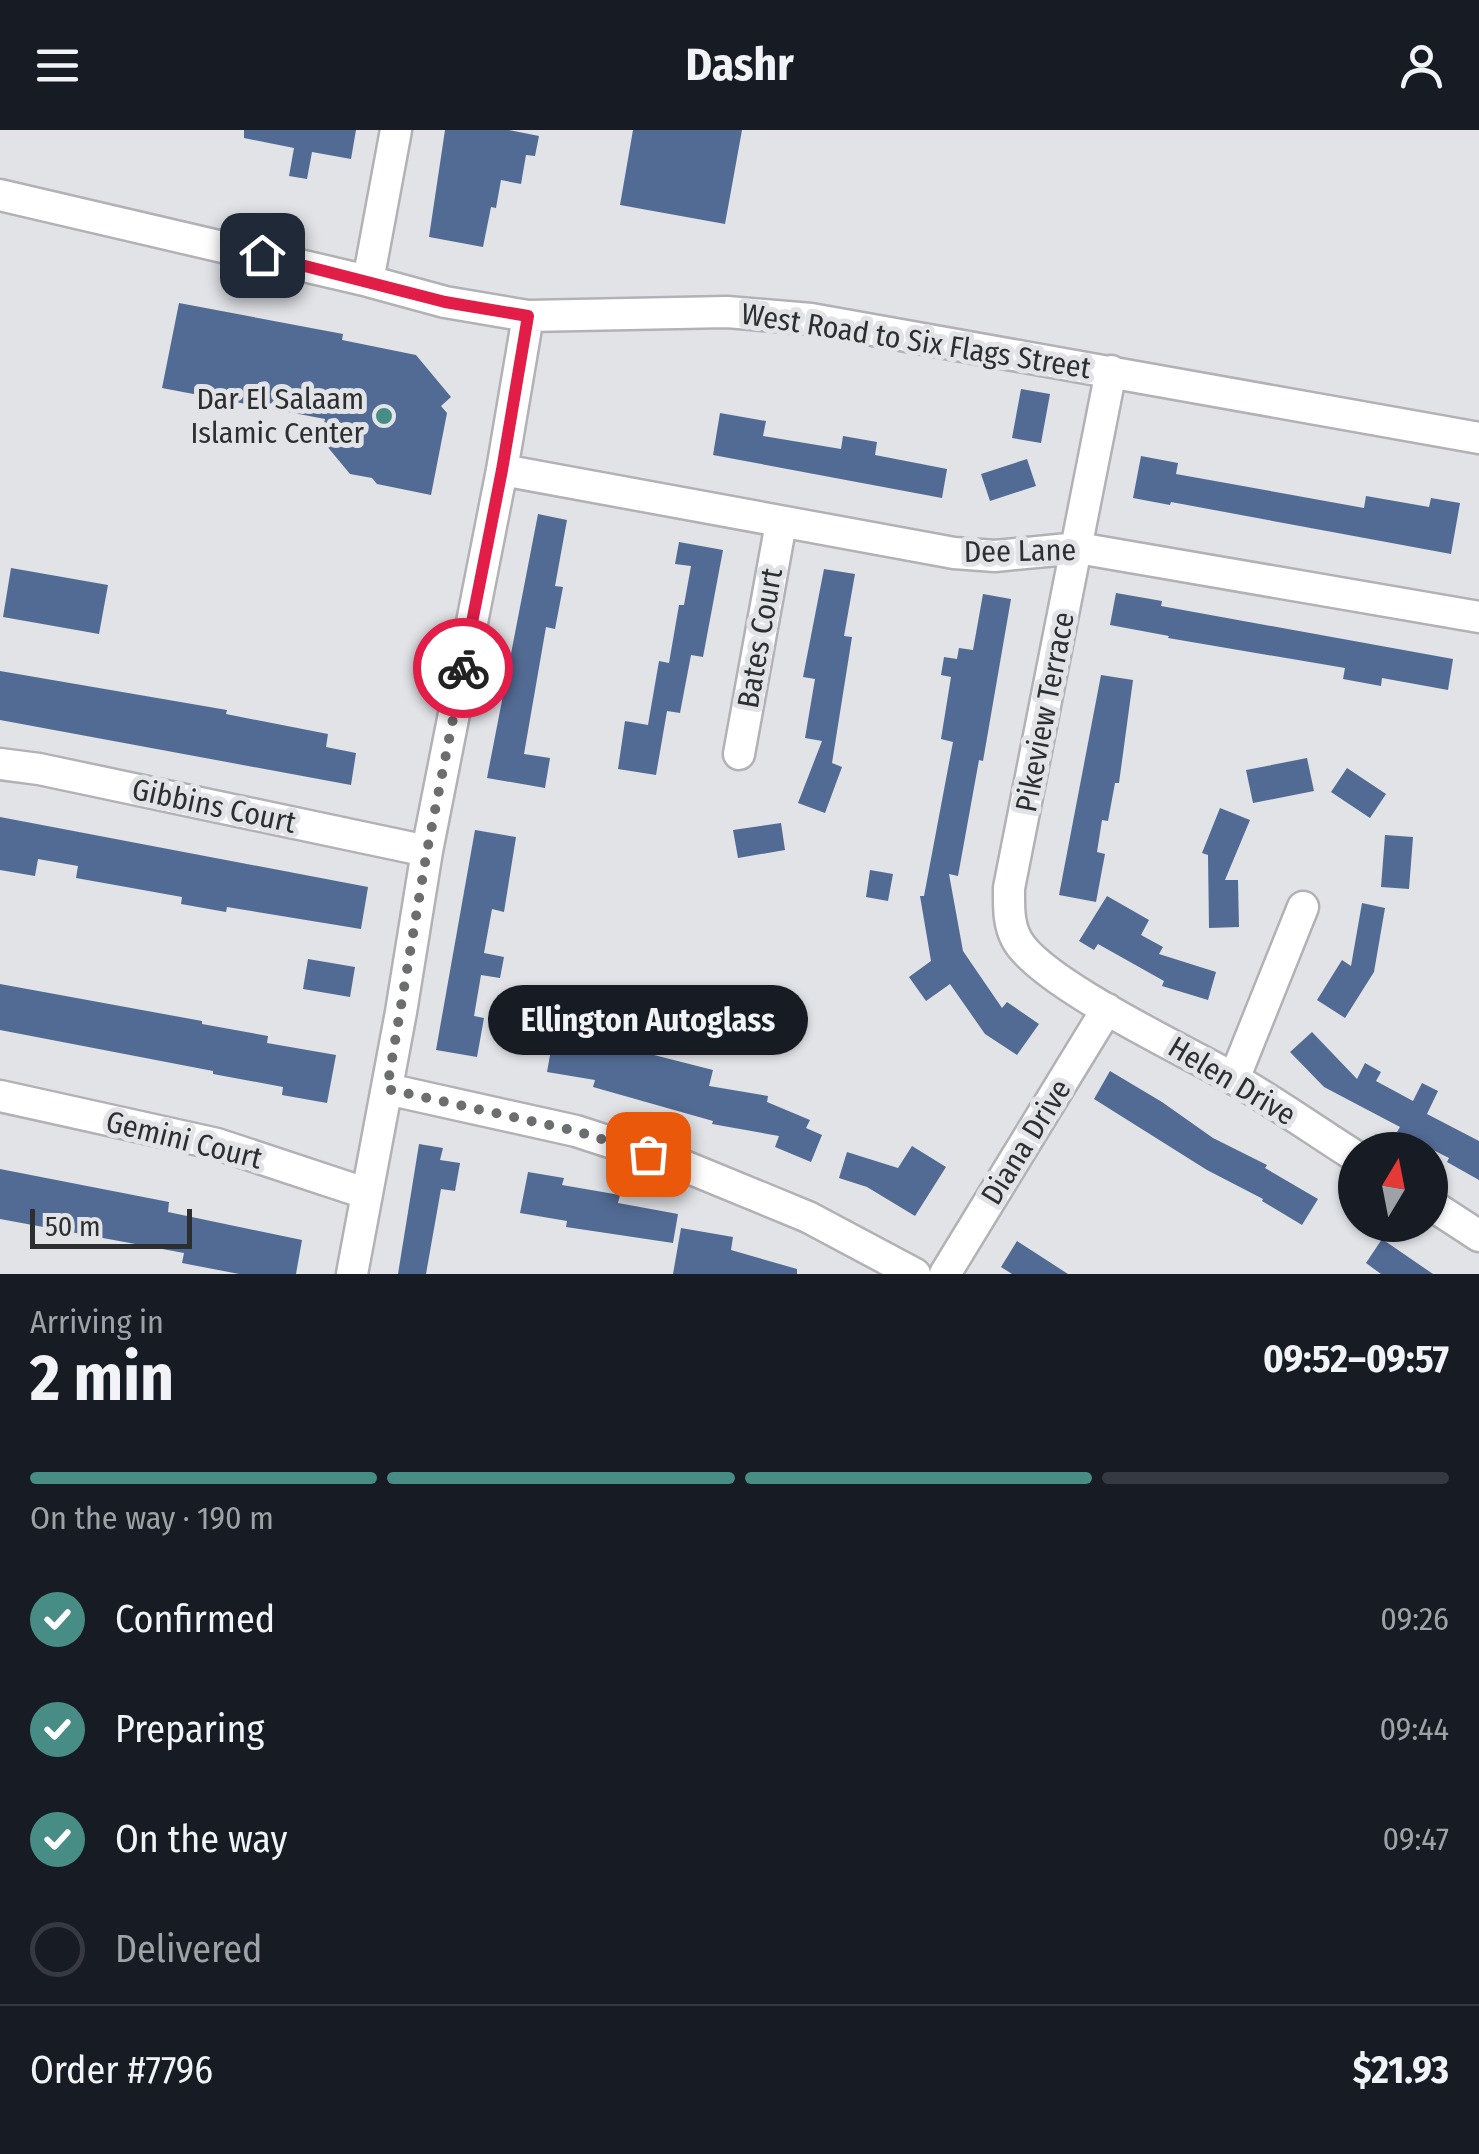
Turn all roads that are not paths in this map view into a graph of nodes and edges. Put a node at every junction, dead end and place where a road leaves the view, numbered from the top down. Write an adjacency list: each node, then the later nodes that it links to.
1 (396, 130): 3 (street)
2 (0, 195): 3 (street, West Road to Six Flags Street)
3 (368, 280): 4 (street, West Road to Six Flags Street)
4 (528, 316): 5 (street, West Road to Six Flags Street); 7 (street)
5 (1112, 371): 6 (street, West Road to Six Flags Street); 9 (street, Pikeview Terrace)
6 (1479, 438)
7 (502, 470): 8 (street, Dee Lane); 13 (street)
8 (781, 523): 9 (street, Dee Lane); 11 (street, Bates Court)
9 (1078, 548): 10 (street, Dee Lane); 15 (street, Pikeview Terrace)
10 (1479, 617)
11 (739, 754)
12 (0, 764): 13 (street, Gibbins Court)
13 (427, 851): 17 (street)
14 (1303, 907): 16 (street)
15 (1107, 1009): 16 (street, Helen Drive); 25 (street, Diana Drive)
16 (1234, 1078): 19 (street, Helen Drive)
17 (387, 1089): 20 (street); 24 (street)
18 (0, 1096): 20 (street, Gemini Court)
19 (1338, 1145)
20 (365, 1193): 23 (street)
21 (1448, 1216): 22 (street)
22 (1479, 1236)
23 (352, 1274)
24 (916, 1274)
25 (944, 1274)

